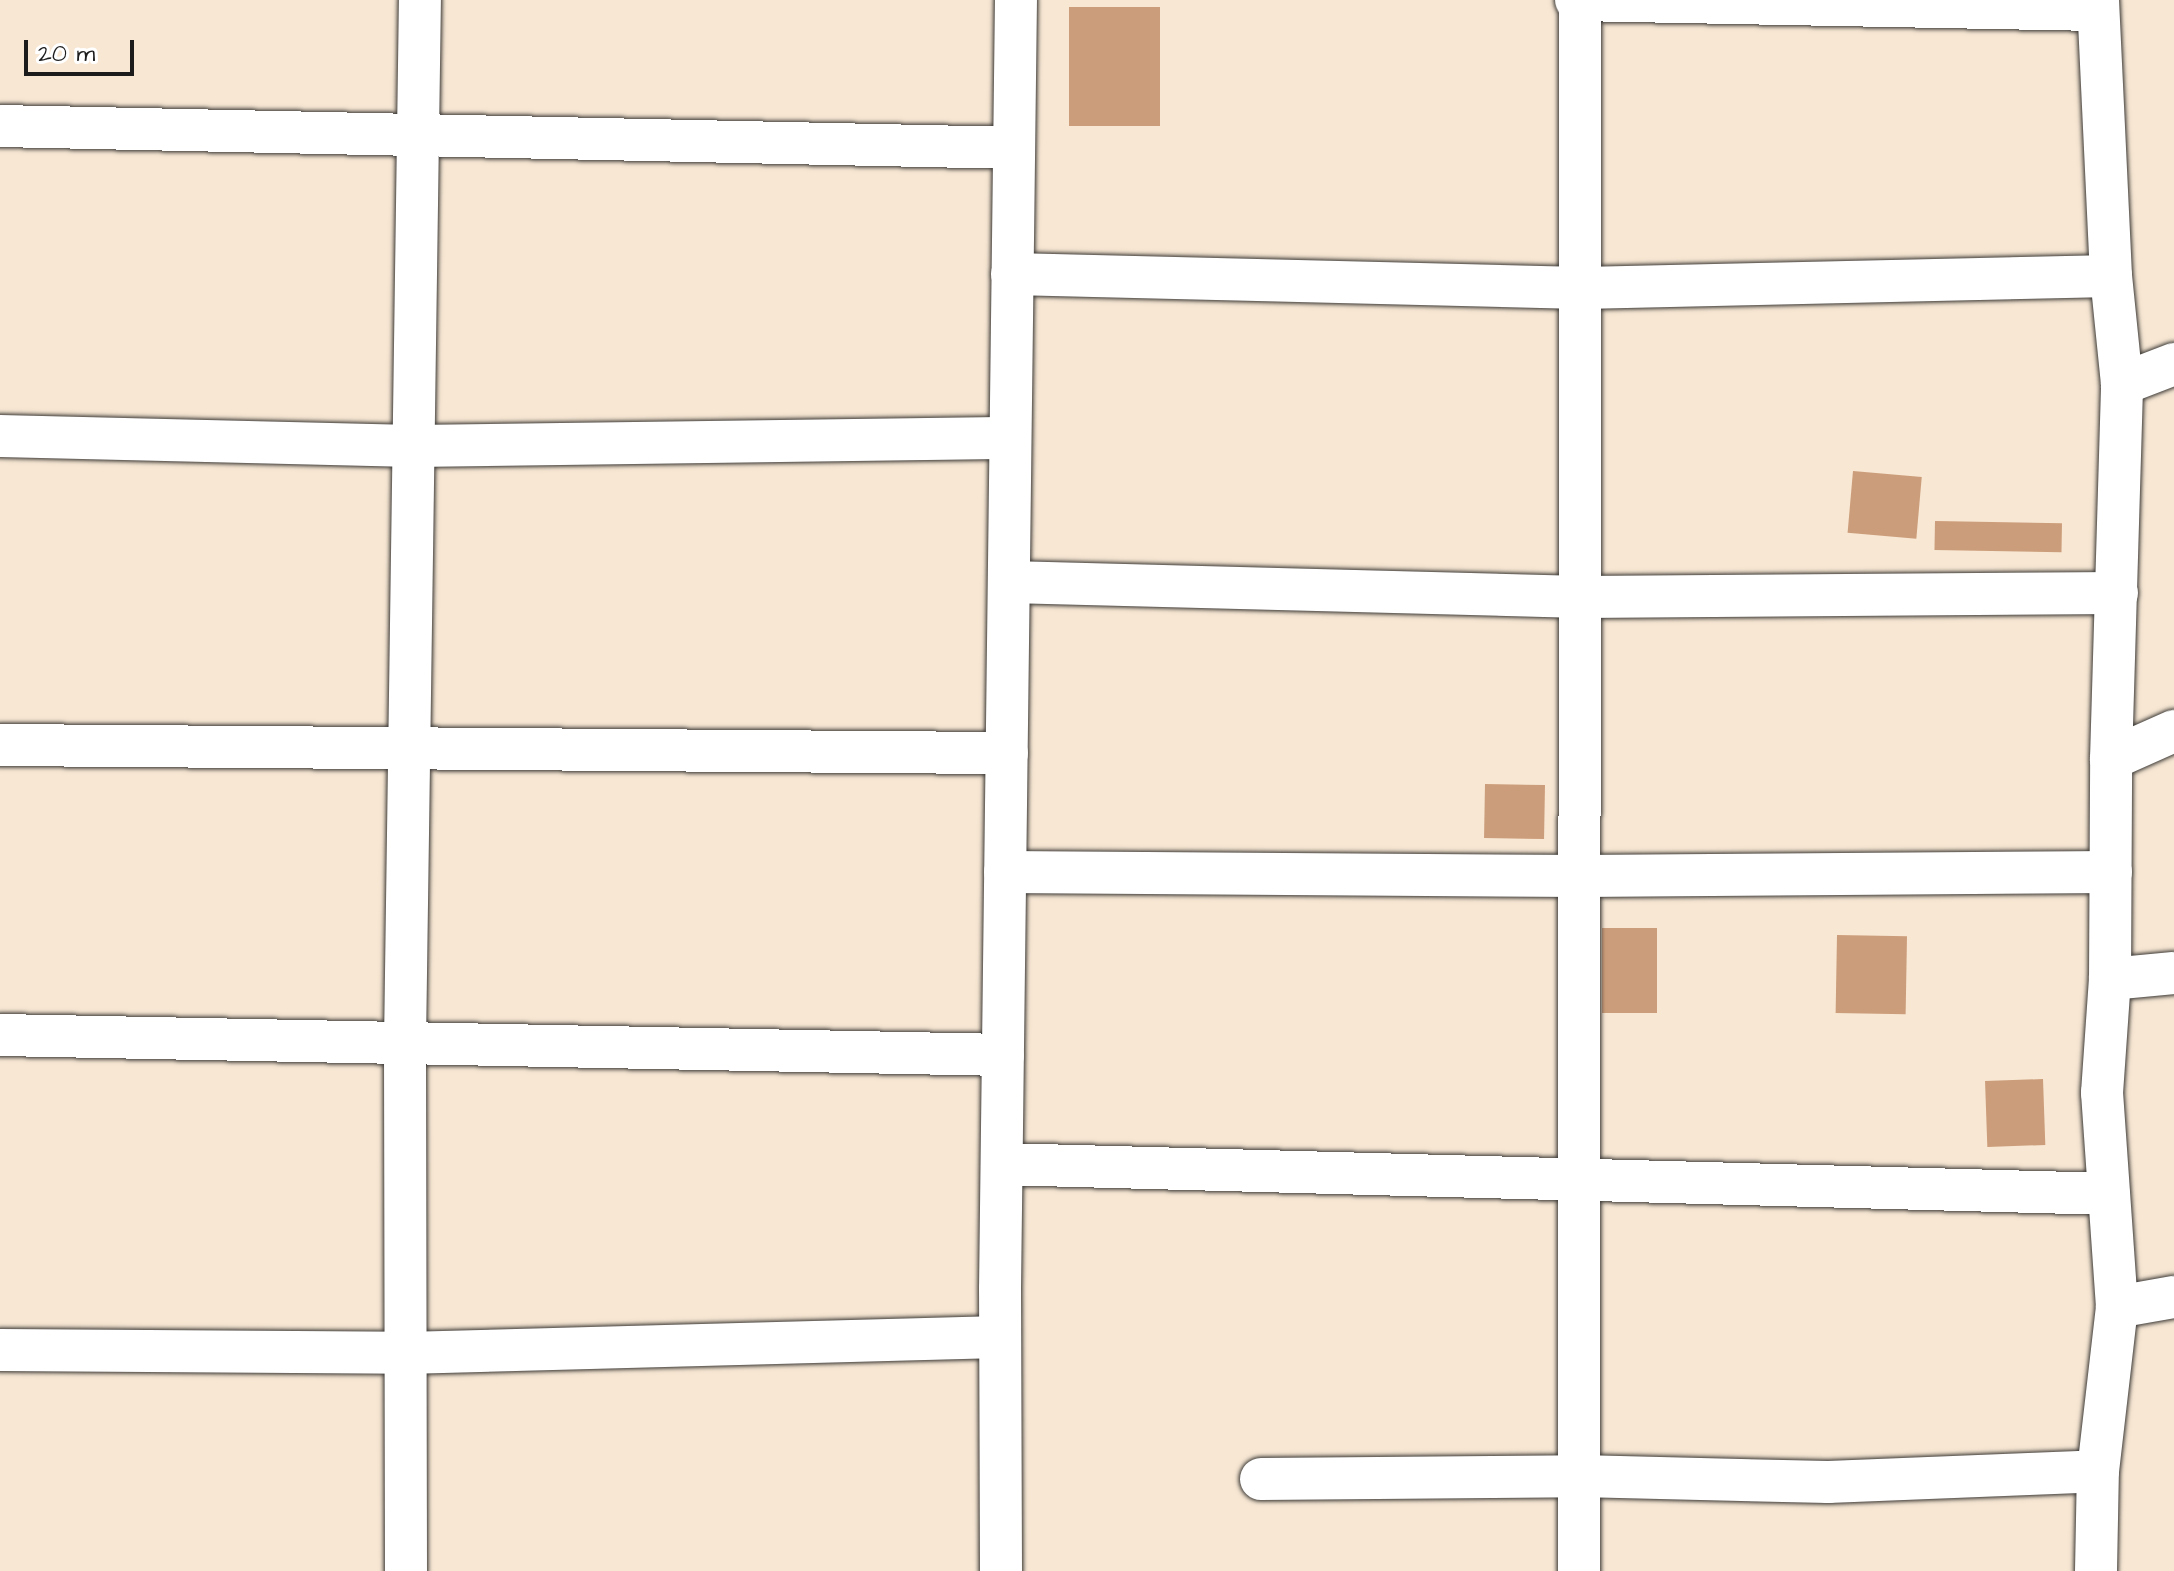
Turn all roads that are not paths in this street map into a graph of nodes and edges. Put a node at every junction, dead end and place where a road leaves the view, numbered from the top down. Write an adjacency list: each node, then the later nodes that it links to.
1 (420, 0): 6 (street)
2 (1016, 0): 7 (street)
3 (1579, 0): 4 (street); 10 (street)
4 (2098, 5): 9 (street)
5 (0, 126): 6 (street)
6 (418, 137): 7 (street); 15 (street)
7 (1014, 148): 8 (street)
8 (1012, 274): 10 (street); 14 (street)
9 (2111, 276): 10 (street); 12 (street)
10 (1582, 288): 18 (street)
11 (2174, 364): 12 (street)
12 (2122, 384): 17 (street)
13 (0, 436): 15 (street)
14 (1010, 438): 15 (street); 16 (street)
15 (413, 446): 21 (street)
16 (1009, 582): 18 (street); 22 (street)
17 (2117, 593): 18 (street); 23 (street)
18 (1582, 597): 26 (street)
19 (2174, 731): 23 (street)
20 (0, 745): 21 (street)
21 (409, 748): 22 (street); 30 (street)
22 (1007, 753): 24 (street)
23 (2111, 759): 25 (street)
24 (1005, 872): 26 (street); 31 (street)
25 (2111, 872): 26 (street); 28 (street)
26 (1581, 876): 33 (street)
27 (2174, 973): 28 (street)
28 (2110, 979): 34 (street)
29 (0, 1035): 30 (street)
30 (405, 1043): 31 (street); 39 (street)
31 (1003, 1055): 32 (street)
32 (1002, 1164): 33 (street); 37 (street)
33 (1580, 1179): 34 (street); 41 (street)
34 (2109, 1194): 36 (street)
35 (2174, 1297): 36 (street)
36 (2117, 1307): 40 (street)
37 (1000, 1337): 39 (street); 44 (street)
38 (0, 1350): 39 (street)
39 (405, 1353): 43 (street)
40 (2098, 1471): 41 (street); 46 (street)
41 (1579, 1476): 42 (street); 45 (street)
42 (1261, 1479)
43 (406, 1571)
44 (1001, 1571)
45 (1579, 1571)
46 (2096, 1571)

